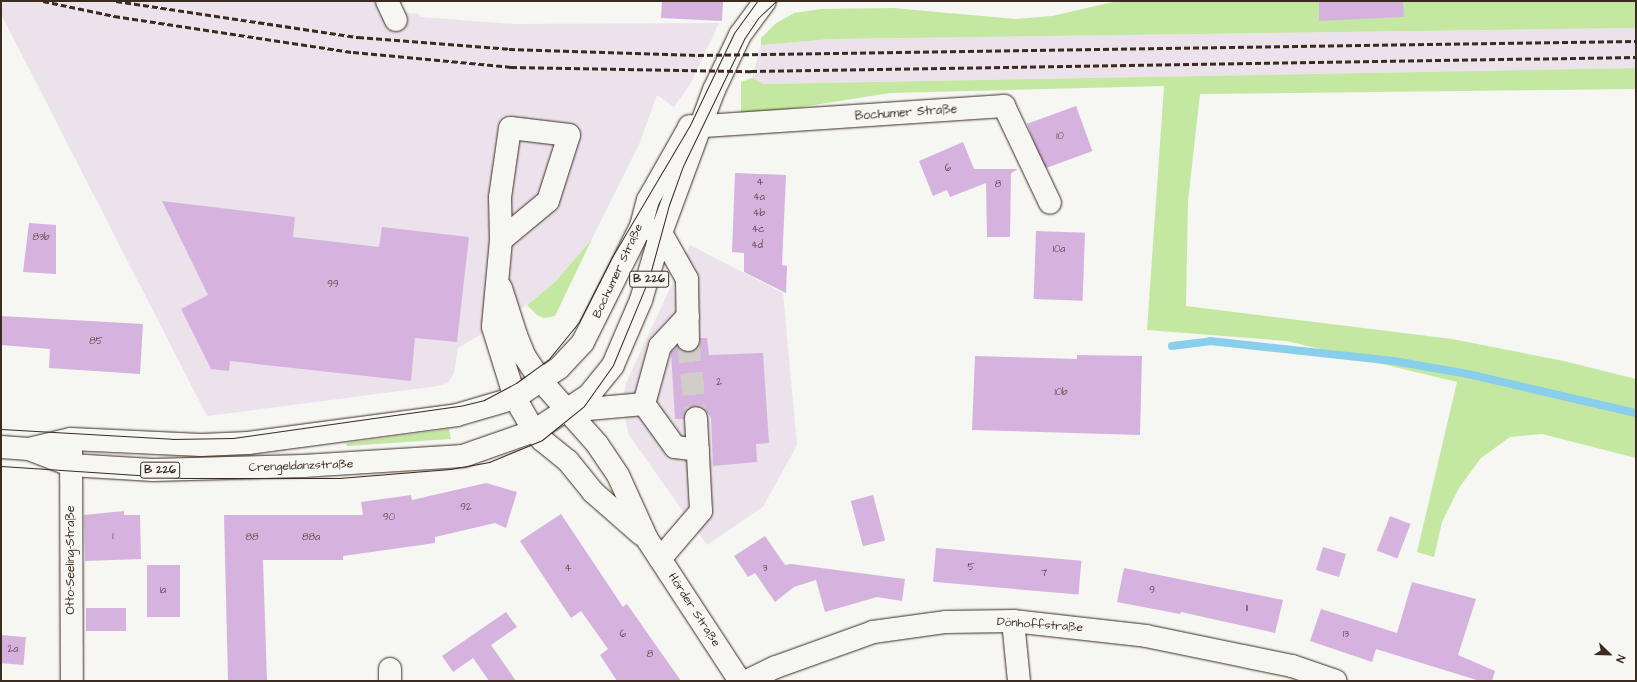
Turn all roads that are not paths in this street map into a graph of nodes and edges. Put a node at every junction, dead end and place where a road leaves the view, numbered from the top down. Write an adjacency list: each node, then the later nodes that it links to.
1 (764, 1): 2 (main road, Bochumer Straße / B 226)
2 (695, 127): 3 (main road, Bochumer Straße); 4 (main road, Bochumer Straße / B 226)
3 (1050, 203)
4 (651, 230): 7 (main road); 9 (main road, Bochumer Straße / B 226); 12 (main road, Bochumer Straße / B 226)
5 (501, 240): 5 (main road, Hörder Straße); 6 (main road, Hörder Straße)
6 (497, 274): 9 (main road, Hörder Straße); 10 (main road, Hörder Straße)
7 (688, 316): 8 (main road); 11 (main road)
8 (688, 340)
9 (542, 382): 10 (main road, Crengeldanzstraße / B 226); 12 (main road, Hörder Straße)
10 (515, 398): 14 (main road, Hörder Straße); 16 (main road, Crengeldanzstraße / B 226)
11 (644, 404): 12 (main road); 19 (main road)
12 (566, 411): 14 (main road, Crengeldanzstraße / B 226); 22 (main road, Hörder Straße)
13 (696, 418): 19 (main road)
14 (534, 431): 21 (main road, Crengeldanzstraße / B 226); 22 (main road, Hörder Straße)
15 (71, 439): 16 (main road, Crengeldanzstraße / B 226); 18 (main road, Crengeldanzstraße / B 226); 20 (main road, Otto-Seeling-Straße)
16 (248, 443): 21 (main road)
17 (1, 447): 18 (main road, Crengeldanzstraße / B 226)
18 (29, 449): 20 (main road, Crengeldanzstraße / B 226)
19 (698, 450): 23 (main road)
20 (70, 465): 21 (main road, Crengeldanzstraße / B 226); 25 (main road, Otto-Seeling-Straße)
21 (250, 468)
22 (647, 539): 23 (main road, Hörder Straße)
23 (660, 559): 26 (main road, Hörder Straße)
24 (1013, 622): 27 (main road, Dönhoffstraße); 28 (main road); 29 (main road, Dönhoffstraße)
25 (72, 681)
26 (740, 681)
27 (747, 681)
28 (1019, 681)
29 (1336, 681)

